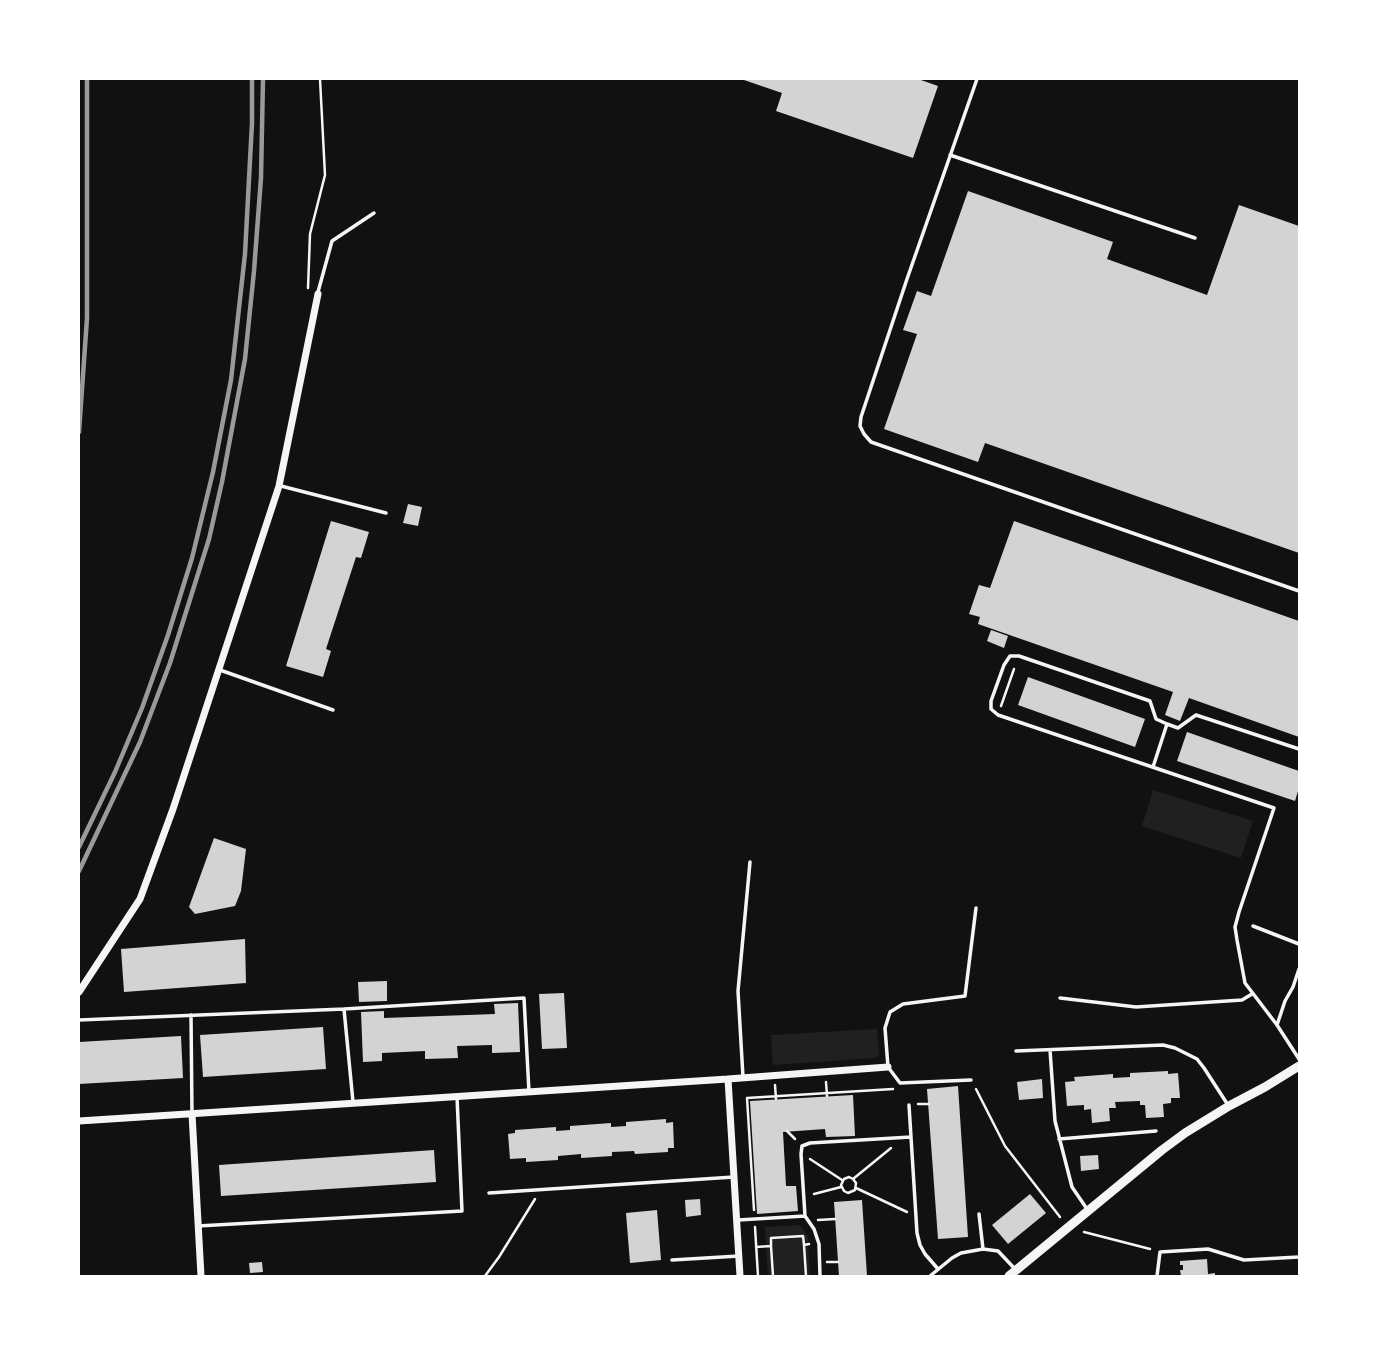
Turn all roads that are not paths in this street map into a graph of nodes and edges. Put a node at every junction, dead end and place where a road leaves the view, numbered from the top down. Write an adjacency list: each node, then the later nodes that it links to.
1 (977, 79): 2 (lane)
2 (950, 155): 4 (lane); 8 (lane)
3 (374, 213): 5 (lane)
4 (1195, 239)
5 (318, 295): 6 (street)
6 (279, 486): 7 (lane); 9 (street)
7 (386, 513)
8 (1299, 591)
9 (218, 669): 10 (lane); 19 (street)
10 (333, 710)
11 (1167, 724): 12 (lane); 13 (lane); 13 (lane)
12 (1299, 750)
13 (1153, 767): 20 (lane)
14 (750, 862): 31 (lane)
15 (976, 908): 30 (lane)
16 (1253, 926): 17 (lane)
17 (1299, 944)
18 (1299, 969): 25 (lane)
19 (79, 992)
20 (1252, 993): 21 (lane); 25 (lane)
21 (1060, 998)
22 (344, 1009): 23 (lane); 34 (lane); 36 (lane)
23 (191, 1015): 24 (lane); 39 (lane)
24 (79, 1020)
25 (1277, 1025): 28 (lane)
26 (1050, 1049): 27 (lane); 38 (lane); 43 (lane)
27 (1016, 1051)
28 (1299, 1059)
29 (1299, 1066): 38 (street)
30 (888, 1067): 31 (street); 33 (lane)
31 (743, 1078): 32 (street)
32 (728, 1079): 34 (street); 44 (street)
33 (971, 1080)
34 (529, 1092): 35 (street)
35 (457, 1097): 36 (street); 50 (lane)
36 (354, 1104): 39 (street)
37 (909, 1105): 42 (lane)
38 (1229, 1106): 46 (street)
39 (192, 1114): 40 (street); 50 (street)
40 (79, 1121)
41 (1156, 1131): 43 (lane)
42 (911, 1137): 48 (lane); 55 (lane)
43 (1059, 1139): 46 (lane)
44 (734, 1177): 45 (lane); 49 (street)
45 (489, 1193)
46 (1088, 1210): 56 (street)
47 (979, 1214): 51 (lane)
48 (805, 1216): 49 (lane); 59 (lane)
49 (737, 1220): 52 (street)
50 (198, 1226): 57 (street)
51 (983, 1249): 55 (lane); 56 (lane)
52 (739, 1256): 54 (lane); 58 (street)
53 (1299, 1257): 61 (lane)
54 (672, 1260)
55 (938, 1269): 60 (lane)
56 (1013, 1273)
57 (201, 1276)
58 (740, 1276)
59 (820, 1276)
60 (930, 1276)
61 (1157, 1276)

